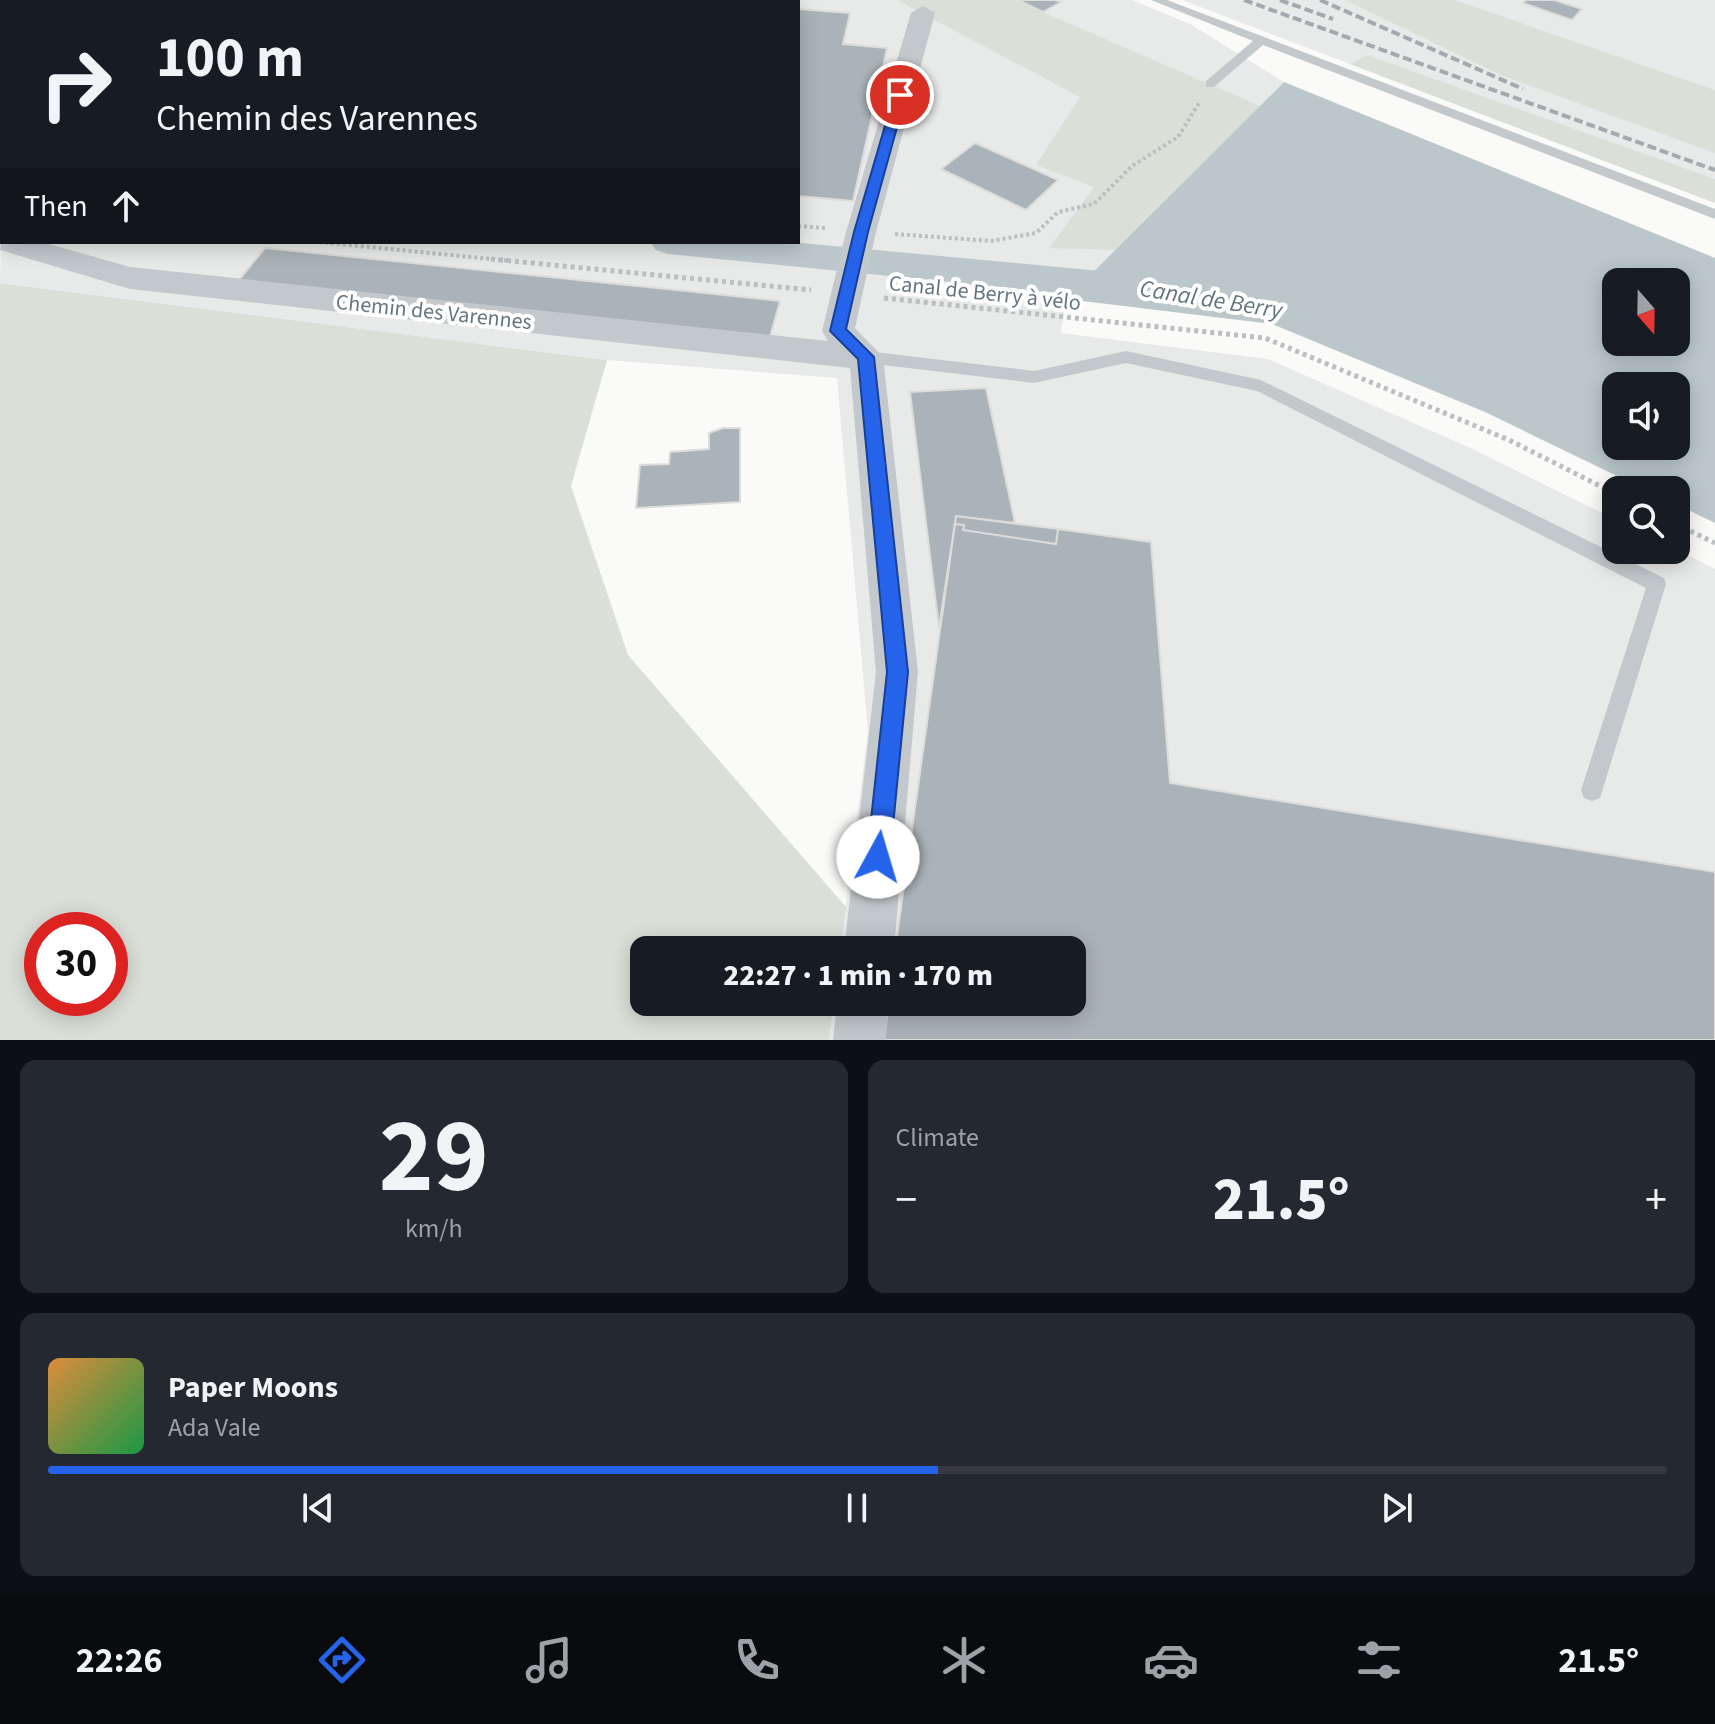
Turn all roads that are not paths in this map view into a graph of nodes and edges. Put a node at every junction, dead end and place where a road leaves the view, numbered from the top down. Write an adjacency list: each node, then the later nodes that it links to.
1 (1157, 0): 3 (lane)
2 (923, 13): 7 (street)
3 (1262, 40): 4 (lane); 5 (lane)
4 (1210, 84)
5 (1715, 214)
6 (13, 244): 7 (street, Chemin des Varennes)
7 (866, 357): 8 (lane); 9 (street)
8 (1592, 790)
9 (870, 936)
10 (862, 1016): 11 (street)
11 (859, 1040)

